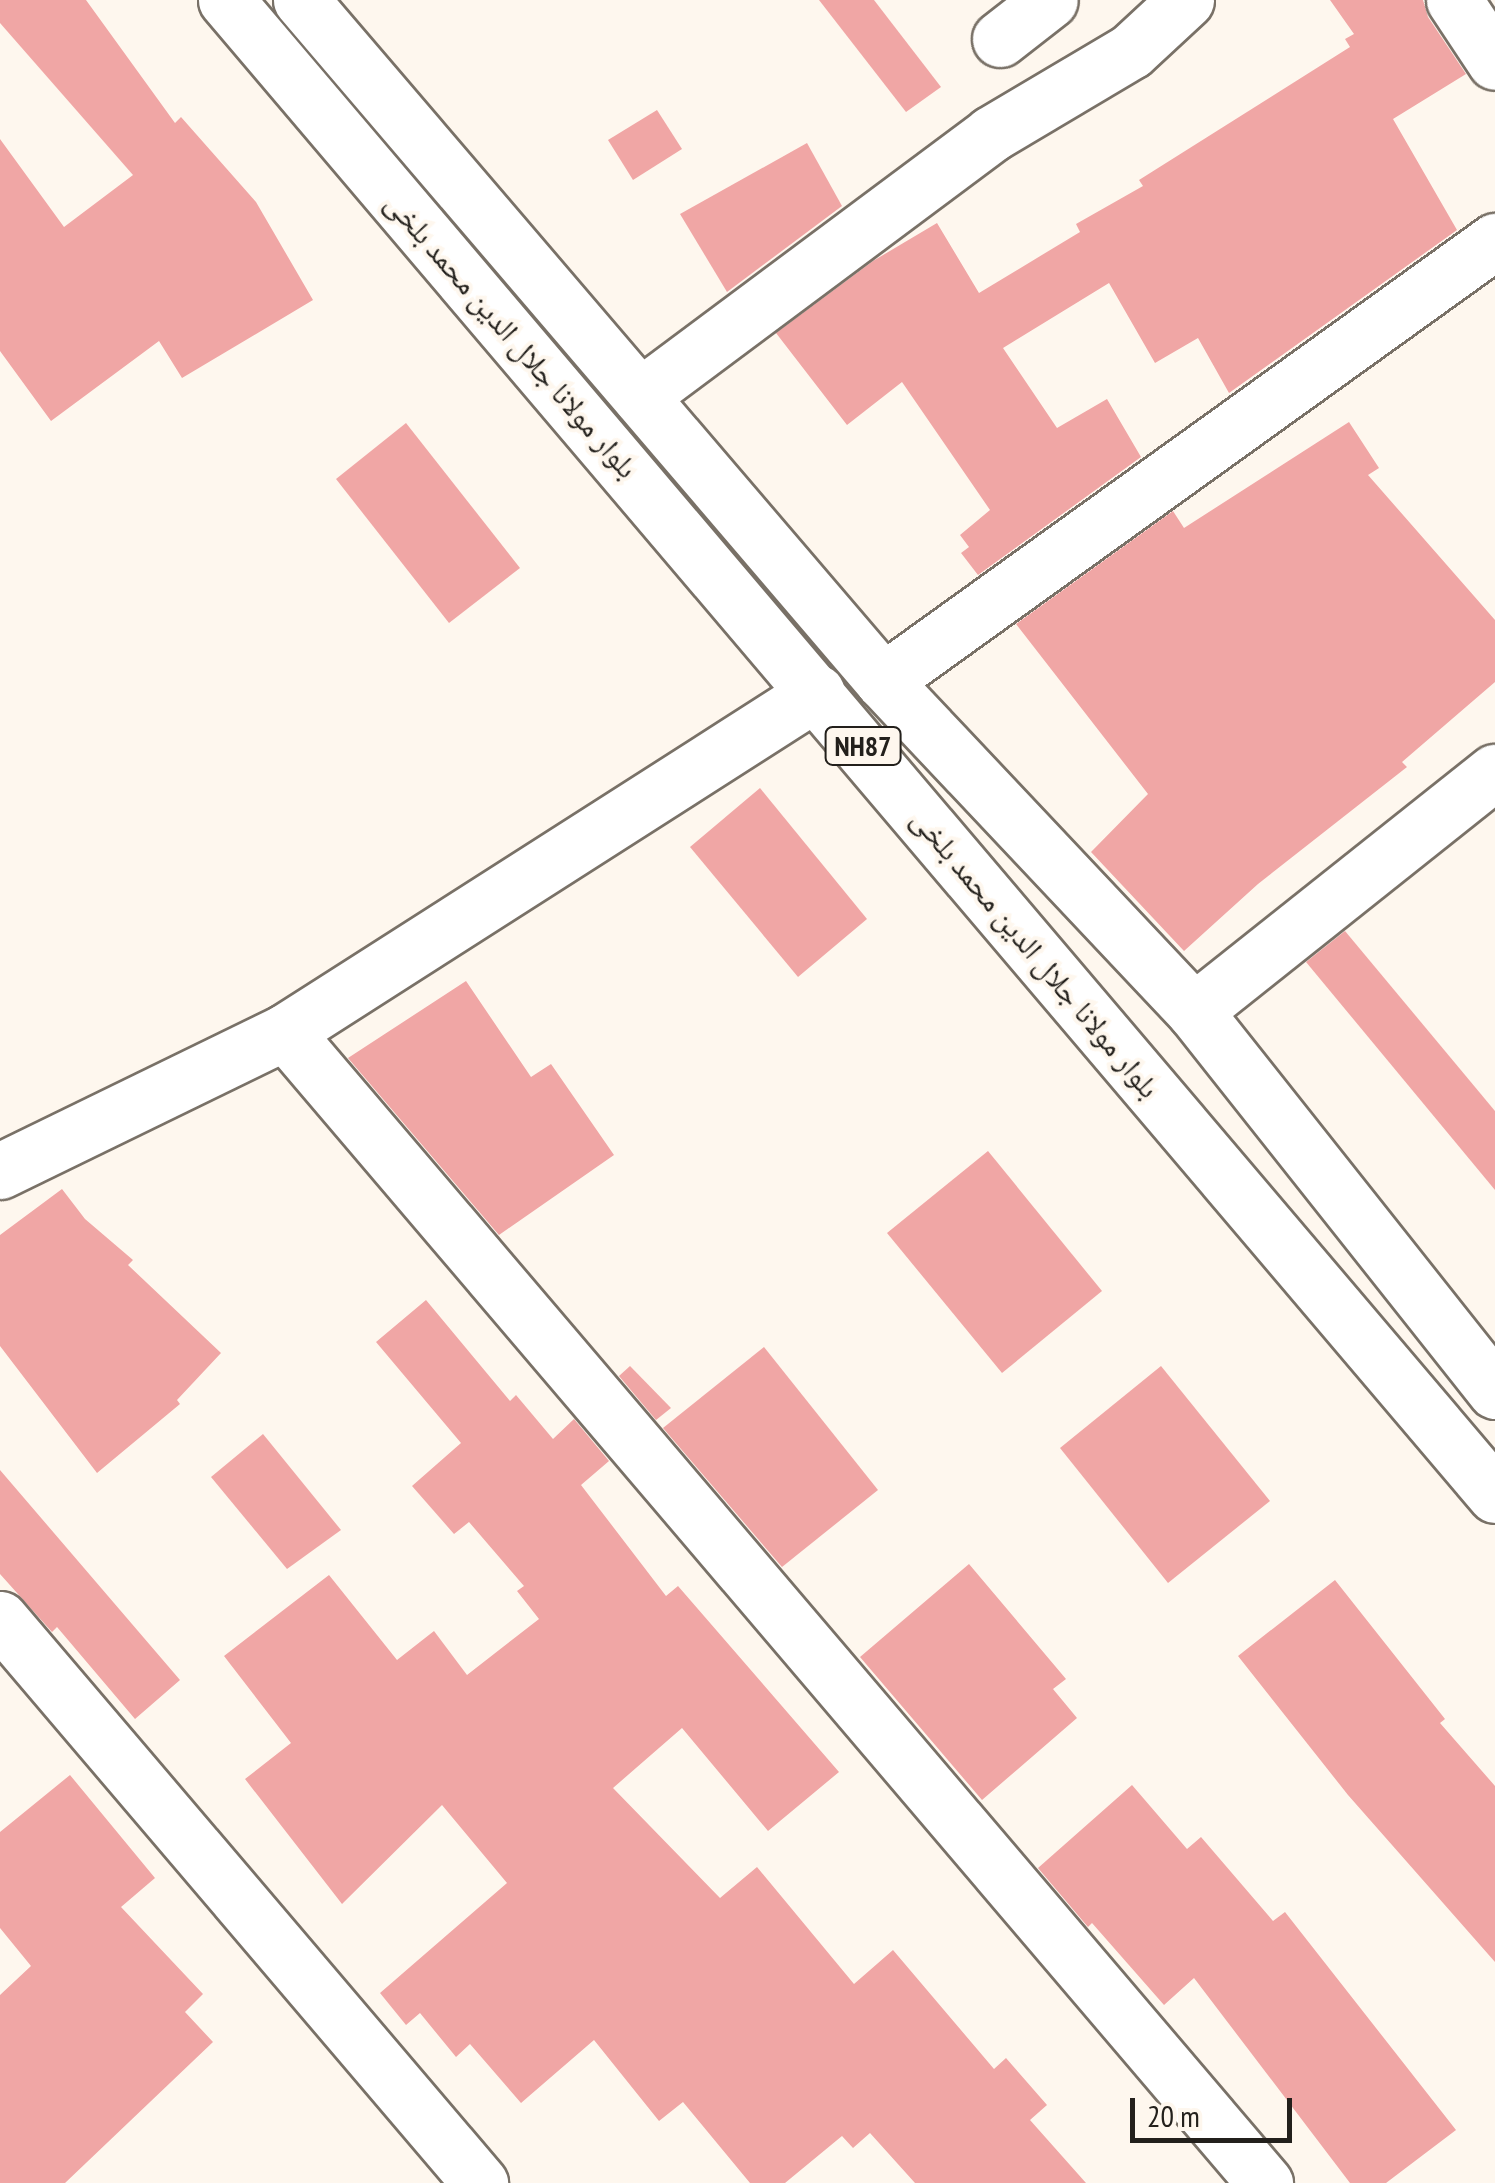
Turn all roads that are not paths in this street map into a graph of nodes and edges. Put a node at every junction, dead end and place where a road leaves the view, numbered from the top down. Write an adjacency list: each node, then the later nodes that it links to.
1 (226, 0): 11 (street, بلوار مولانا جلال الدین محمد بلخی / NH87)
2 (302, 0): 9 (street, بلوار مولانا جلال الدین محمد بلخی / NH87)
3 (1050, 0): 6 (street)
4 (1186, 0): 9 (street)
5 (1454, 0): 7 (street)
6 (1000, 39)
7 (1495, 62)
8 (1495, 241): 10 (street)
9 (640, 396): 10 (street, بلوار مولانا جلال الدین محمد بلخی / NH87)
10 (883, 681): 13 (street, بلوار مولانا جلال الدین محمد بلخی / NH87)
11 (817, 692): 14 (street); 17 (street, بلوار مولانا جلال الدین محمد بلخی / NH87)
12 (1495, 772): 13 (street)
13 (1194, 1011): 16 (street, بلوار مولانا جلال الدین محمد بلخی / NH87)
14 (285, 1032): 15 (street); 20 (street)
15 (0, 1171)
16 (1495, 1391)
17 (1495, 1495)
18 (0, 1620): 19 (street)
19 (480, 2183)
20 (1266, 2183)

